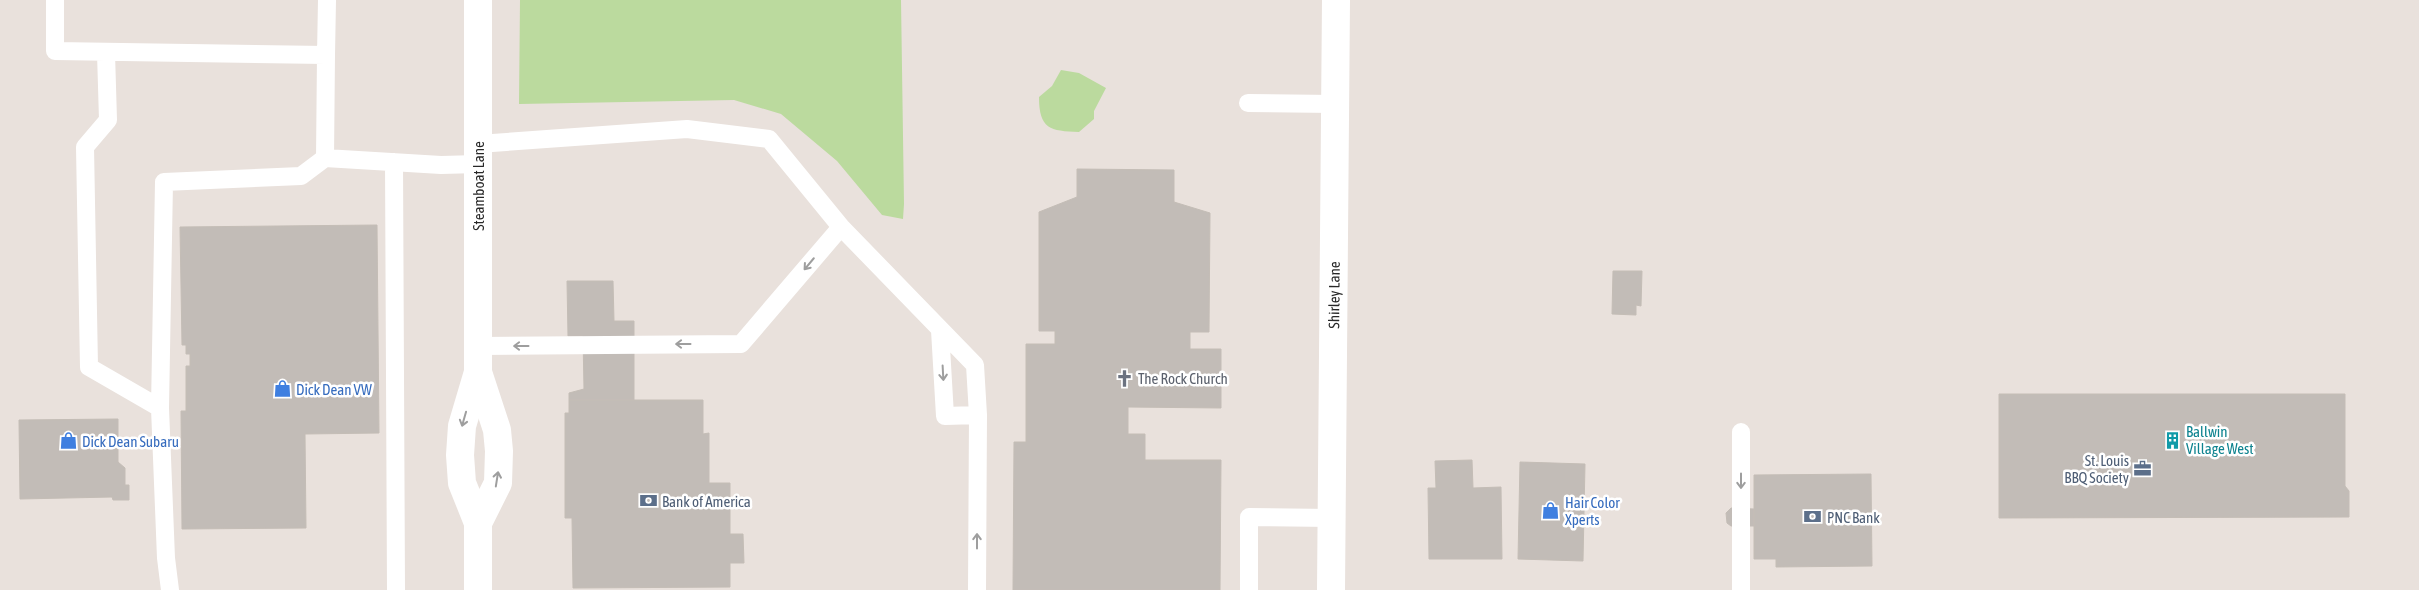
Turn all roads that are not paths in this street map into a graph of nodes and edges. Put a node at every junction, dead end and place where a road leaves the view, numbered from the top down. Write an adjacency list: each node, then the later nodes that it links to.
1 (55, 0): 5 (lane)
2 (327, 0): 6 (lane)
3 (478, 0): 9 (street, Steamboat Lane)
4 (1336, 0): 8 (street, Shirley Lane)
5 (106, 53): 6 (lane); 16 (lane)
6 (326, 55): 10 (lane)
7 (1248, 103): 8 (lane)
8 (1335, 104): 19 (street, Shirley Lane)
9 (478, 154): 11 (lane); 12 (lane); 14 (street, Steamboat Lane)
10 (324, 158): 11 (lane); 16 (lane)
11 (394, 162): 22 (lane)
12 (841, 227): 13 (lane); 14 (lane, one-way to 14)
13 (940, 330): 17 (lane); 17 (lane, one-way to 17)
14 (479, 346): 15 (street, Steamboat Lane)
15 (478, 372): 20 (street, Steamboat Lane, one-way to 20); 20 (street, Steamboat Lane, one-way to 15)
16 (160, 408): 21 (lane)
17 (978, 420): 24 (lane, one-way to 17)
18 (1741, 432): 27 (lane, one-way to 27)
19 (1332, 518): 25 (lane); 26 (street, Shirley Lane)
20 (478, 523): 23 (street, Steamboat Lane)
21 (170, 590)
22 (396, 590)
23 (478, 590)
24 (977, 590)
25 (1248, 590)
26 (1331, 590)
27 (1741, 590)

